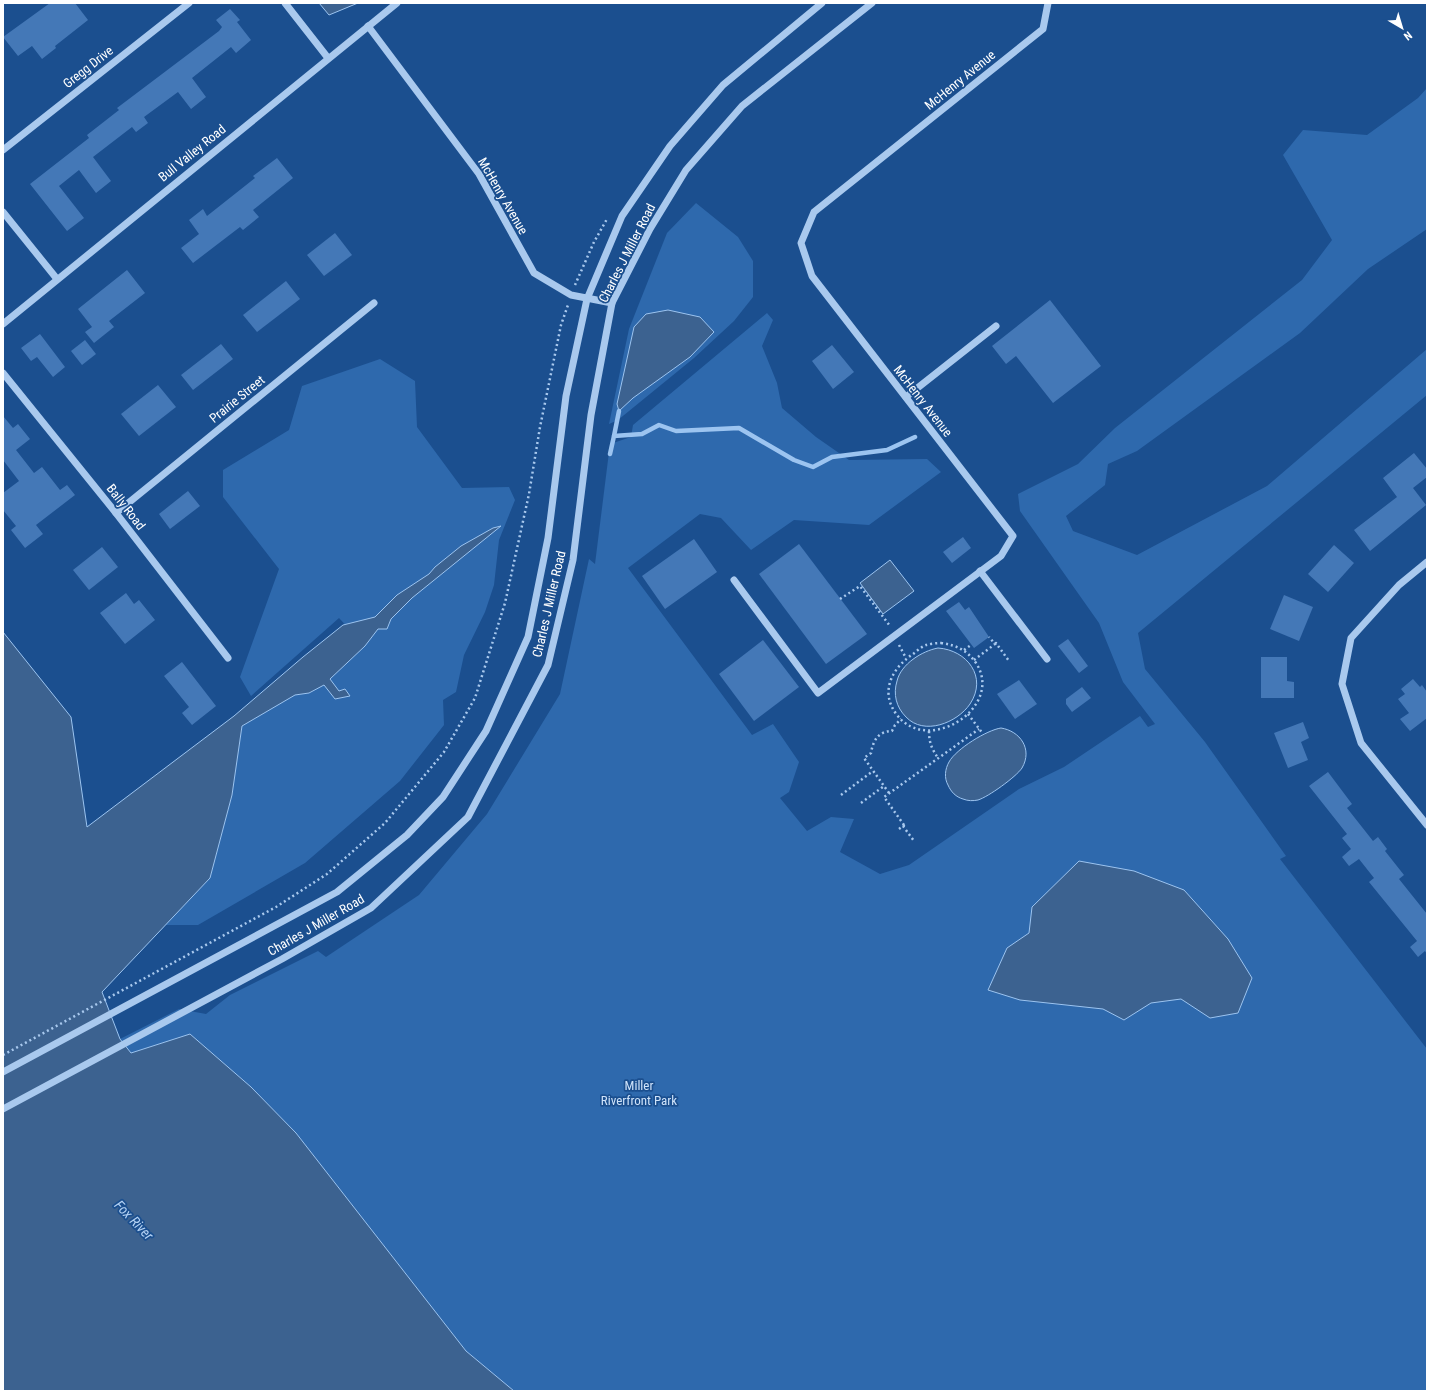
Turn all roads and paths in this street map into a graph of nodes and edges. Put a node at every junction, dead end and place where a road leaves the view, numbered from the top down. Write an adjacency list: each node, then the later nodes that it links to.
1 (189, 3): 9 (street, Gregg Drive)
2 (285, 3): 8 (street)
3 (397, 3): 7 (street, Bull Valley Road)
4 (822, 3): 14 (street, Charles J Miller Road)
5 (872, 3): 16 (street, Charles J Miller Road)
6 (1048, 3): 20 (street, McHenry Avenue)
7 (368, 26): 8 (street, Bull Valley Road); 13 (street, McHenry Avenue)
8 (328, 58): 12 (street, Bull Valley Road)
9 (3, 150)
10 (3, 212): 12 (street)
11 (610, 215): 13 (path)
12 (57, 279): 17 (street, Bull Valley Road)
13 (571, 295): 14 (street, McHenry Avenue); 50 (path)
14 (587, 300): 16 (street, McHenry Avenue); 51 (street, Charles J Miller Road)
15 (374, 303): 21 (street, Prairie Street)
16 (612, 303): 52 (street, Charles J Miller Road)
17 (3, 324)
18 (996, 326): 20 (street)
19 (3, 373): 21 (street, Bally Road)
20 (906, 398): 23 (street, McHenry Avenue)
21 (116, 513): 31 (street, Bally Road)
22 (1427, 562): 47 (street)
23 (980, 571): 24 (street, McHenry Avenue); 32 (street)
24 (734, 580)
25 (840, 599): 26 (path)
26 (892, 628)
27 (989, 637): 28 (path)
28 (995, 644): 33 (path); 34 (path)
29 (971, 645): 30 (path)
30 (964, 650): 33 (path); 36 (path)
31 (228, 658)
32 (1047, 659)
33 (974, 660): 35 (path)
34 (1009, 661)
35 (968, 714): 37 (path); 38 (path)
36 (901, 719): 38 (path); 41 (path)
37 (979, 729): 39 (path); 40 (path)
38 (929, 732): 40 (path)
39 (983, 734)
40 (938, 758): 43 (path)
41 (873, 771): 42 (path); 44 (path)
42 (884, 786): 43 (path); 45 (path)
43 (889, 793): 46 (path)
44 (841, 795)
45 (861, 804)
46 (905, 824): 48 (path); 49 (path)
47 (1427, 825)
48 (899, 828)
49 (914, 841)
50 (3, 1055)
51 (3, 1072)
52 (3, 1109)

